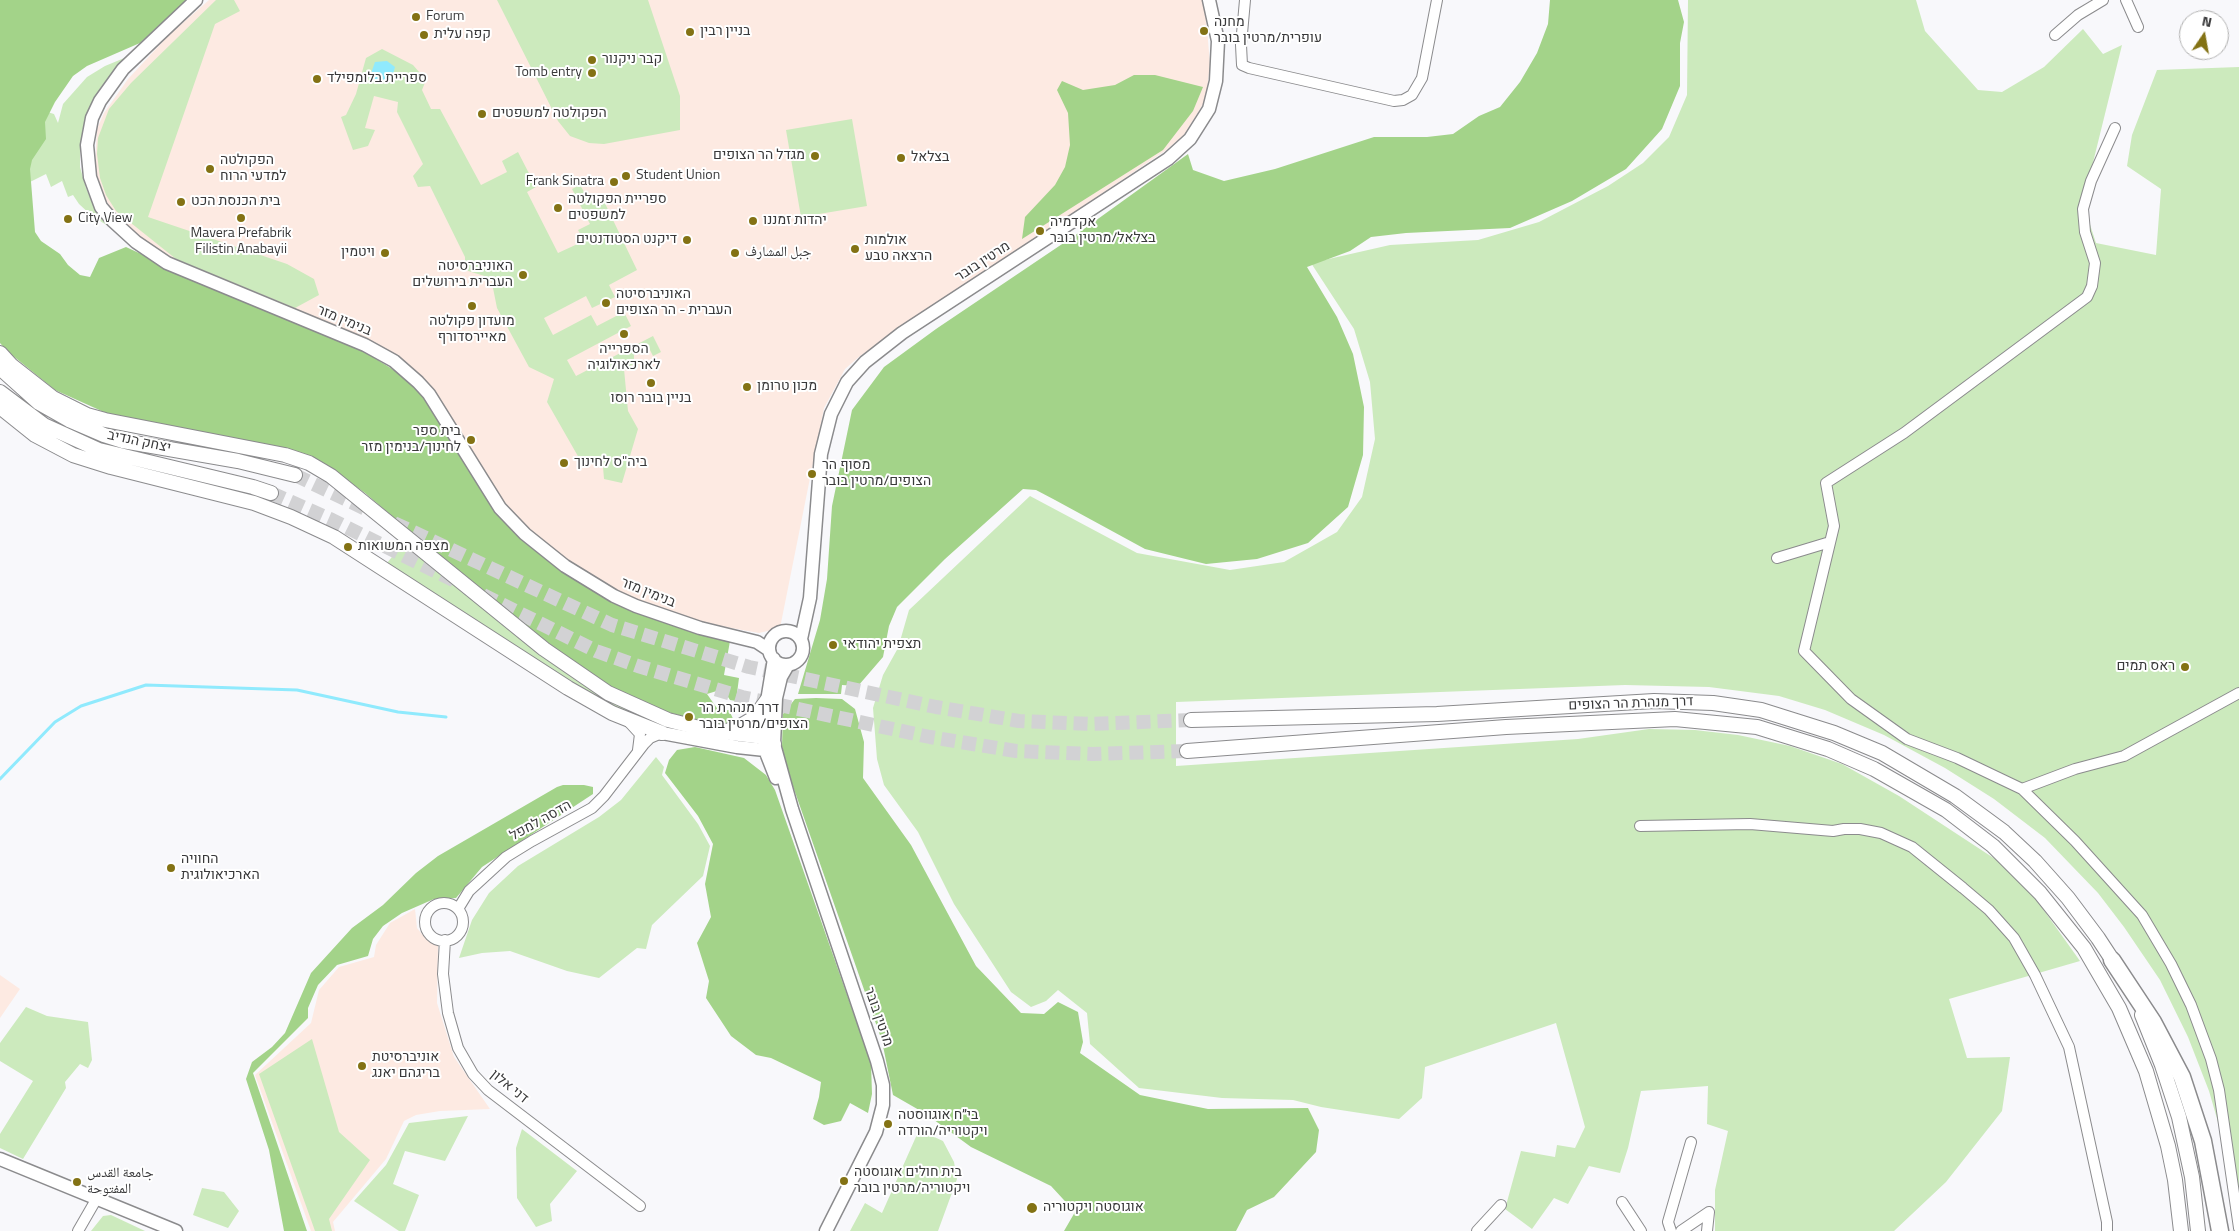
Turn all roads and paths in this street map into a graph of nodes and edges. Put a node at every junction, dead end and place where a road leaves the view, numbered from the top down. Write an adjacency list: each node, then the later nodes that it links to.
1 (196, 0): 20 (street, בנימין מזר)
2 (1209, 0): 18 (street, מרטין בובר)
3 (1246, 0): 4 (street)
4 (1437, 0)
5 (2103, 0): 8 (street)
6 (2126, 0): 7 (street)
7 (2138, 27)
8 (2055, 35)
9 (2115, 128): 16 (street)
10 (0, 353): 28 (main road)
11 (0, 368): 14 (main road, יצחק הנדיב)
12 (0, 392): 15 (main road, יצחק הנדיב)
13 (0, 406): 26 (main road)
14 (296, 475)
15 (271, 493)
16 (1830, 542): 17 (street); 35 (street)
17 (1778, 558)
18 (810, 583): 19 (street, מרטין בובר); 21 (street, מרטין בובר)
19 (781, 633): 20 (street, בנימין מזר); 21 (street); 22 (street)
20 (741, 637): 22 (street, בנימין מזר)
21 (800, 639): 23 (street)
22 (772, 654): 23 (street); 25 (street, מרטין בובר)
23 (788, 665): 30 (street, מרטין בובר)
24 (2239, 693): 35 (street)
25 (768, 699): 28 (main road); 30 (street, מרטין בובר)
26 (622, 717): 29 (main road); 33 (street)
27 (1191, 720): 40 (main road, דרך מנהרת הר הצופים)
28 (721, 732): 30 (main road)
29 (662, 733): 31 (street); 33 (street, הדסה למפל)
30 (768, 743): 31 (street); 34 (street, מרטין בובר); 36 (street, מרטין בובר)
31 (737, 747): 34 (street)
32 (1188, 751): 58 (main road, דרך מנהרת הר הצופים)
33 (636, 756): 38 (street, הדסה למפל)
34 (773, 771): 36 (street, מרטין בובר)
35 (2022, 788): 42 (street)
36 (792, 809): 51 (street, מרטין בובר)
37 (1640, 826): 57 (street)
38 (458, 909): 39 (street); 39 (street)
39 (445, 940): 46 (street, דני אלון)
40 (2112, 960): 59 (main road, דרך מנהרת הר הצופים); 60 (highway)
41 (1691, 1142): 54 (street)
42 (2234, 1153): 48 (street)
43 (0, 1159): 44 (street)
44 (97, 1198): 49 (street); 50 (street)
45 (1622, 1202): 53 (street)
46 (640, 1206)
47 (1501, 1206): 52 (street)
48 (2239, 1228)
49 (78, 1231)
50 (176, 1231)
51 (826, 1231)
52 (1477, 1231)
53 (1642, 1231)
54 (1671, 1231)
55 (1681, 1231): 56 (street)
56 (1707, 1231)
57 (2106, 1231)
58 (2181, 1231)
59 (2198, 1231)
60 (2220, 1231)

